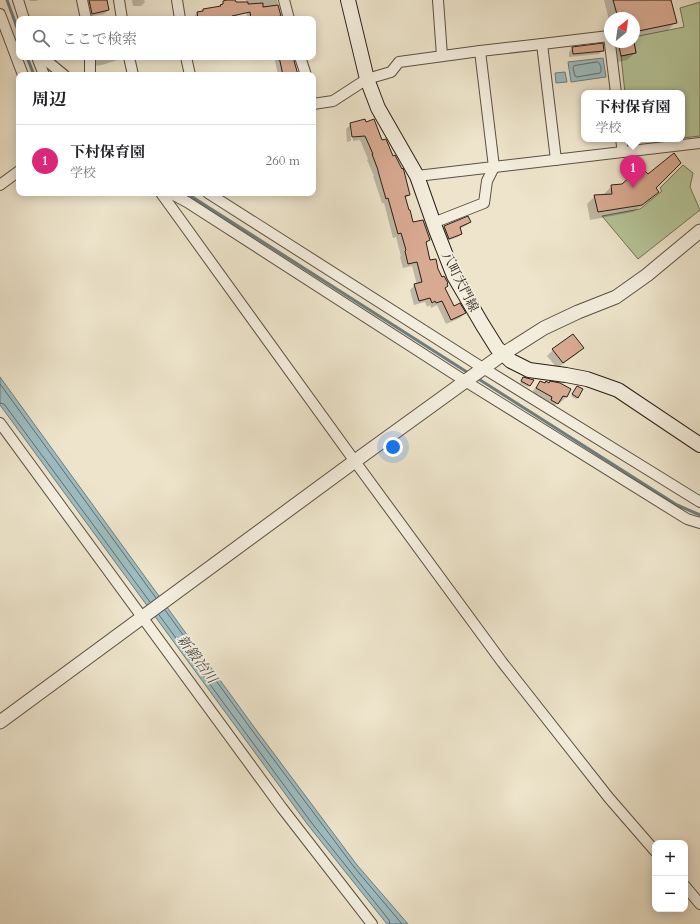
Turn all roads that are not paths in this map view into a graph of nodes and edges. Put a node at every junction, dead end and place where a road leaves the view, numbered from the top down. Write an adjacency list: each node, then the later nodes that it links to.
1 (18, 0): 9 (street)
2 (82, 0): 10 (street)
3 (118, 0): 11 (street)
4 (177, 0): 12 (street)
5 (284, 0): 13 (street)
6 (348, 0): 32 (main road, 八町大門線)
7 (438, 0): 17 (street)
8 (0, 14): 16 (street)
9 (23, 16)
10 (85, 16)
11 (121, 16)
12 (180, 16)
13 (288, 16)
14 (542, 44): 15 (street); 33 (street); 38 (street)
15 (480, 51): 17 (street); 39 (street)
16 (16, 56)
17 (442, 56): 32 (street)
18 (17, 60): 25 (street)
19 (38, 60): 26 (street)
20 (46, 60): 27 (street)
21 (90, 60): 28 (street)
22 (130, 60): 29 (street)
23 (187, 60): 30 (street)
24 (301, 60): 31 (street)
25 (22, 72)
26 (43, 72)
27 (60, 72)
28 (90, 72)
29 (132, 72)
30 (189, 72)
31 (305, 72)
32 (367, 79): 34 (street); 41 (main road, 八町大門線)
33 (616, 90)
34 (316, 100)
35 (621, 142): 37 (street)
36 (700, 143): 37 (street)
37 (623, 152): 38 (street)
38 (556, 160): 39 (street)
39 (494, 167): 41 (street); 46 (street)
40 (16, 173): 42 (street)
41 (417, 176): 46 (main road, 八町大門線)
42 (0, 185)
43 (163, 196): 53 (street)
44 (175, 196): 50 (street)
45 (213, 196): 49 (street)
46 (433, 223): 48 (main road, 八町大門線)
47 (700, 231): 48 (street)
48 (503, 354): 49 (street); 52 (main road, 八町大門線)
49 (484, 368): 50 (street); 54 (street)
50 (465, 381): 53 (street); 55 (street)
51 (0, 423): 56 (street)
52 (700, 445)
53 (355, 461): 56 (street); 58 (street)
54 (700, 502)
55 (700, 523)
56 (145, 615): 57 (street); 61 (street)
57 (0, 722)
58 (652, 848)
59 (688, 890): 60 (street)
60 (700, 904)
61 (372, 924)

